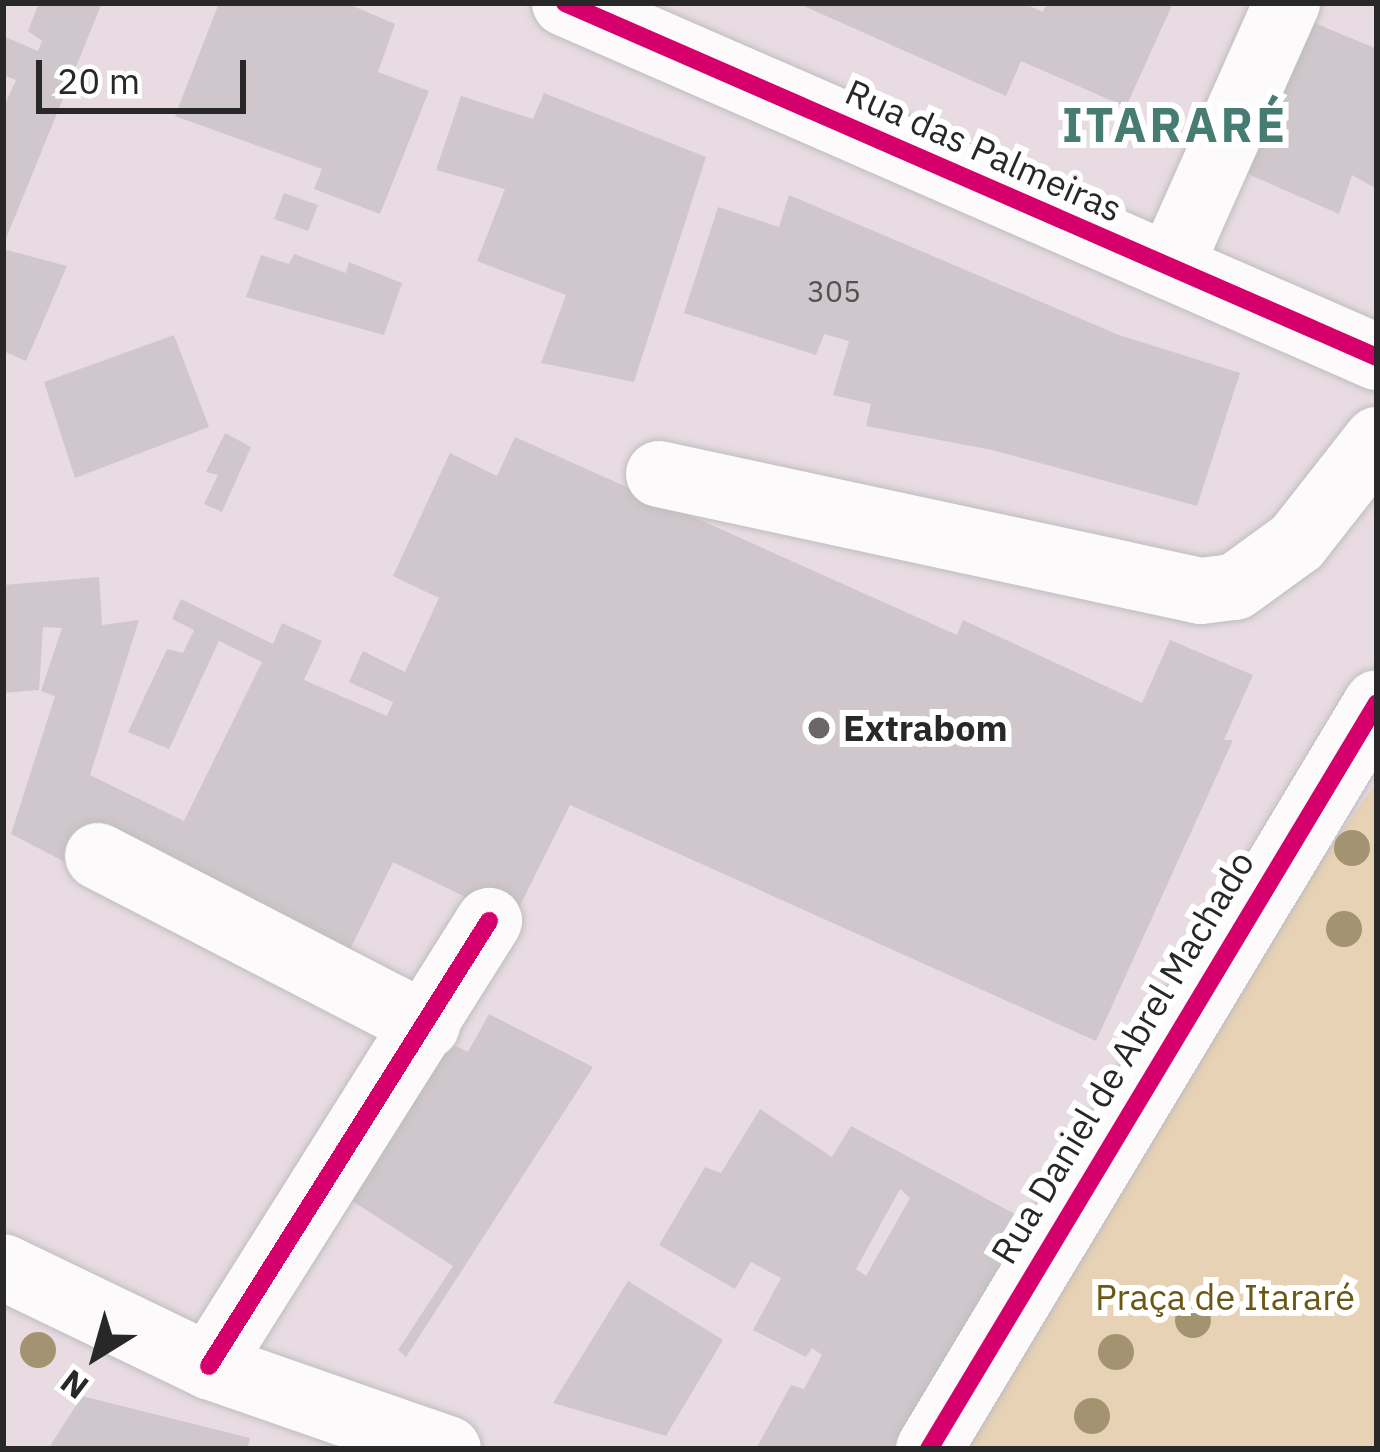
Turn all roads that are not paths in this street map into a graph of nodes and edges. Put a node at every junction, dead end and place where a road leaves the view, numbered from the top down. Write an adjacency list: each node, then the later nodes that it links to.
1 (565, 3): 3 (street, Rua das Palmeiras)
2 (1287, 3): 3 (street)
3 (1170, 266): 4 (street, Rua das Palmeiras)
4 (1377, 357)
5 (1377, 440): 6 (street)
6 (659, 474)
7 (1377, 703): 14 (street, Rua Daniel de Abrel Machado)
8 (98, 856): 10 (street)
9 (489, 921): 10 (street)
10 (427, 1026): 12 (street)
11 (3, 1267): 12 (street)
12 (209, 1366): 13 (street)
13 (448, 1449)
14 (929, 1449)

